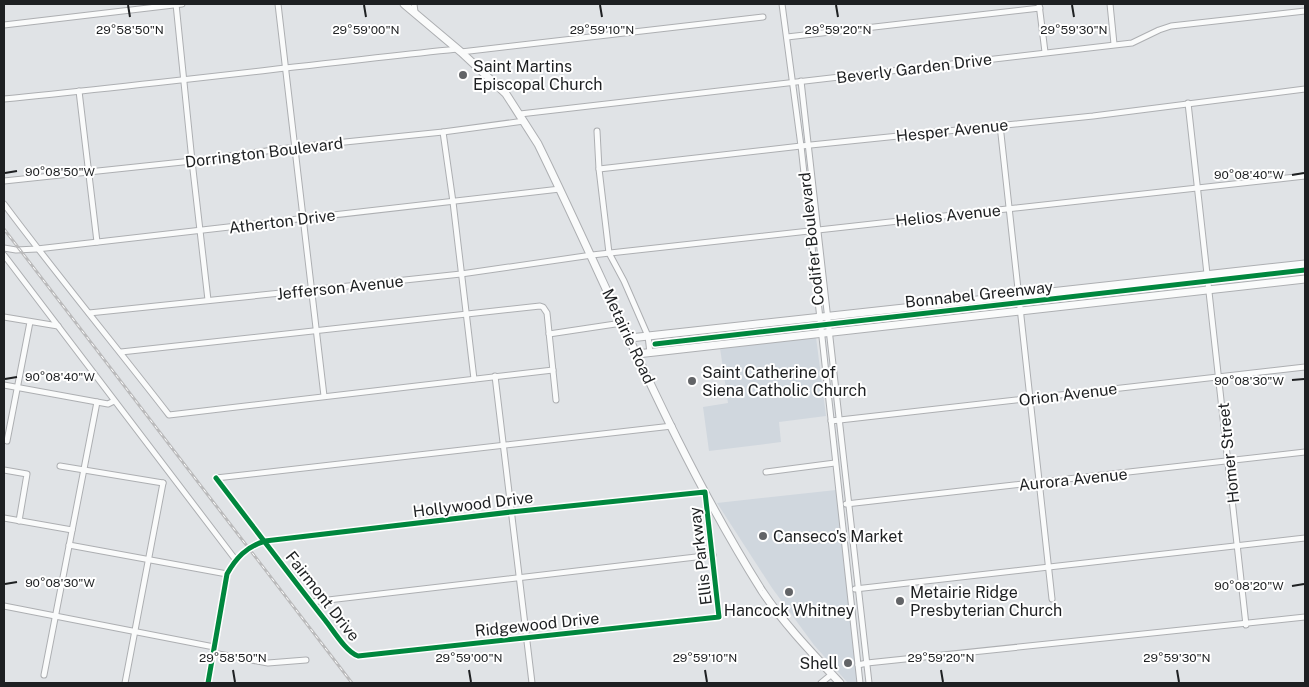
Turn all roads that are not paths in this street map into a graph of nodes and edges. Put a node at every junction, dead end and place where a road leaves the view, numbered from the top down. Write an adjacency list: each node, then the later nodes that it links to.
1 (176, 4): 2 (street); 12 (street); 18 (street)
2 (182, 4)
3 (278, 4): 17 (street)
4 (404, 4): 10 (main road, Metairie Road)
5 (414, 4): 10 (street)
6 (782, 4): 13 (street, Codifer Boulevard)
7 (1110, 4): 14 (street)
8 (1040, 6): 13 (street); 16 (street)
9 (1305, 11): 14 (street, Beverly Garden Drive)
10 (415, 12): 15 (main road, Metairie Road)
11 (763, 17): 15 (street)
12 (4, 24)
13 (787, 37): 20 (street, Codifer Boulevard)
14 (1114, 44): 16 (street, Beverly Garden Drive)
15 (459, 50): 17 (street); 25 (main road, Metairie Road)
16 (1045, 52): 19 (street, Beverly Garden Drive)
17 (286, 67): 18 (street); 32 (street)
18 (183, 80): 22 (street); 33 (street)
19 (801, 81): 20 (street, Beverly Garden Drive); 30 (street, Codifer Boulevard)
20 (792, 82): 25 (street, Beverly Garden Drive); 31 (street, Codifer Boulevard)
21 (1305, 89): 24 (street, Hesper Avenue)
22 (79, 91): 23 (street); 35 (street)
23 (4, 99)
24 (1188, 104): 27 (street, Hesper Avenue); 39 (street, Homer Street)
25 (520, 114): 26 (main road, Metairie Road)
26 (524, 121): 29 (street, Dorrington Boulevard); 38 (main road, Metairie Road)
27 (1000, 125): 30 (street, Hesper Avenue); 42 (street)
28 (597, 131): 34 (street)
29 (443, 132): 32 (street, Dorrington Boulevard); 40 (street)
30 (809, 145): 31 (street, Hesper Avenue); 45 (street, Codifer Boulevard)
31 (801, 146): 34 (street, Hesper Avenue); 44 (street, Codifer Boulevard)
32 (296, 147): 33 (street, Dorrington Boulevard); 43 (street)
33 (192, 161): 35 (street, Dorrington Boulevard); 46 (street)
34 (599, 169): 50 (street)
35 (89, 172): 37 (street, Dorrington Boulevard); 47 (street)
36 (1305, 176): 39 (street, Helios Avenue)
37 (4, 181)
38 (560, 188): 40 (street, Atherton Drive); 52 (main road, Metairie Road)
39 (1199, 188): 42 (street, Helios Avenue); 55 (street, Homer Street)
40 (453, 202): 43 (street, Atherton Drive); 54 (street)
41 (4, 204): 49 (street)
42 (1008, 209): 45 (street, Helios Avenue); 59 (street)
43 (304, 218): 46 (street, Atherton Drive); 58 (street)
44 (810, 230): 45 (street, Helios Avenue); 50 (street, Helios Avenue); 66 (street, Codifer Boulevard)
45 (818, 230): 65 (street, Codifer Boulevard)
46 (200, 231): 47 (street, Atherton Drive); 60 (street)
47 (97, 242): 49 (street, Atherton Drive)
48 (4, 248): 49 (street, Atherton Drive)
49 (37, 249): 62 (street)
50 (609, 254): 52 (street, Helios Avenue); 74 (street)
51 (4, 255): 69 (street)
52 (592, 255): 54 (street, Jefferson Avenue); 68 (main road, Metairie Road)
53 (1305, 264): 55 (main road)
54 (461, 274): 58 (street, Jefferson Avenue); 63 (street)
55 (1208, 275): 57 (street, Homer Street); 59 (main road)
56 (1305, 279): 57 (main road)
57 (1210, 289): 61 (main road); 82 (street, Homer Street)
58 (312, 290): 60 (street, Jefferson Avenue); 70 (street)
59 (1017, 296): 61 (street); 65 (main road)
60 (208, 300): 62 (street, Jefferson Avenue)
61 (1019, 311): 71 (main road); 87 (street)
62 (89, 313): 76 (street)
63 (466, 314): 70 (street); 73 (street); 83 (street)
64 (4, 316): 67 (street)
65 (828, 316): 66 (main road); 71 (street, Codifer Boulevard)
66 (819, 317): 72 (street, Codifer Boulevard); 74 (main road)
67 (30, 322): 69 (street); 85 (street)
68 (622, 323): 73 (street); 75 (main road, Metairie Road)
69 (58, 326): 89 (street)
70 (317, 332): 76 (street); 86 (street)
71 (830, 332): 72 (main road); 92 (street, Codifer Boulevard)
72 (821, 333): 77 (main road); 91 (street, Codifer Boulevard)
73 (549, 334): 80 (street)
74 (648, 336): 75 (main road); 77 (street)
75 (630, 338): 78 (main road, Metairie Road)
76 (121, 352): 86 (street)
77 (650, 353): 78 (main road)
78 (637, 354): 93 (main road, Metairie Road)
79 (1305, 367): 82 (street, Orion Avenue)
80 (553, 370): 81 (street); 88 (street)
81 (495, 376): 83 (street); 95 (street)
82 (1219, 376): 87 (street, Orion Avenue); 97 (street, Homer Street)
83 (474, 379): 86 (street)
84 (4, 385): 85 (street)
85 (17, 388): 90 (street); 94 (street)
86 (324, 396)
87 (1029, 398): 92 (street, Orion Avenue); 104 (street)
88 (556, 400)
89 (114, 401): 90 (street); 103 (street)
90 (97, 402): 100 (street)
91 (830, 420): 92 (street, Orion Avenue); 98 (street, Codifer Boulevard)
92 (839, 420): 107 (street, Codifer Boulevard)
93 (672, 426): 95 (street); 106 (main road, Metairie Road)
94 (8, 441)
95 (503, 444): 109 (street); 114 (street, Fairmont Drive)
96 (1305, 452): 97 (street, Aurora Avenue)
97 (1228, 461): 104 (street, Aurora Avenue); 116 (street, Homer Street)
98 (835, 463): 102 (street); 108 (street, Codifer Boulevard)
99 (60, 466): 100 (street)
100 (84, 469): 105 (street); 112 (street)
101 (4, 470): 111 (street)
102 (766, 472)
103 (174, 478): 105 (street); 119 (street)
104 (1038, 482): 107 (street, Aurora Avenue); 120 (street)
105 (163, 484): 118 (street)
106 (705, 492): 109 (street, Hollywood Drive); 117 (street, Ellis Parkway); 139 (main road, Metairie Road)
107 (849, 504): 108 (street, Aurora Avenue); 123 (street, Codifer Boulevard)
108 (840, 505): 124 (street, Codifer Boulevard)
109 (511, 512): 114 (street, Hollywood Drive); 122 (street)
110 (4, 518): 111 (street)
111 (18, 521): 112 (street)
112 (72, 530): 115 (street)
113 (1305, 538): 116 (street)
114 (265, 541): 119 (street, Hollywood Drive); 126 (street, Fairmont Drive)
115 (70, 545): 118 (street); 128 (street)
116 (1238, 546): 120 (street); 131 (street, Homer Street)
117 (712, 555): 122 (street); 129 (street, Ellis Parkway)
118 (149, 559): 121 (street); 132 (street)
119 (235, 559): 121 (street)
120 (1048, 567): 123 (street); 125 (street)
121 (227, 574): 134 (street)
122 (519, 578): 126 (street); 133 (street)
123 (858, 588): 124 (street); 137 (street, Codifer Boulevard)
124 (850, 589): 138 (street, Codifer Boulevard)
125 (1052, 599)
126 (311, 602): 135 (street, Fairmont Drive)
127 (4, 606): 128 (street)
128 (55, 615): 132 (street); 140 (street)
129 (719, 617): 133 (street, Ridgewood Drive)
130 (1305, 618): 131 (street)
131 (1246, 625): 137 (street)
132 (135, 630): 134 (street); 141 (street)
133 (526, 638): 135 (street, Ridgewood Drive); 143 (street)
134 (214, 650): 136 (street); 142 (street)
135 (358, 656)
136 (306, 660)
137 (866, 663): 138 (street); 147 (street, Codifer Boulevard)
138 (858, 666): 146 (street, Codifer Boulevard)
139 (832, 674): 144 (street); 145 (main road, Metairie Road)
140 (44, 676)
141 (125, 683)
142 (208, 683)
143 (532, 683)
144 (821, 683)
145 (840, 683)
146 (860, 683)
147 (869, 683)

